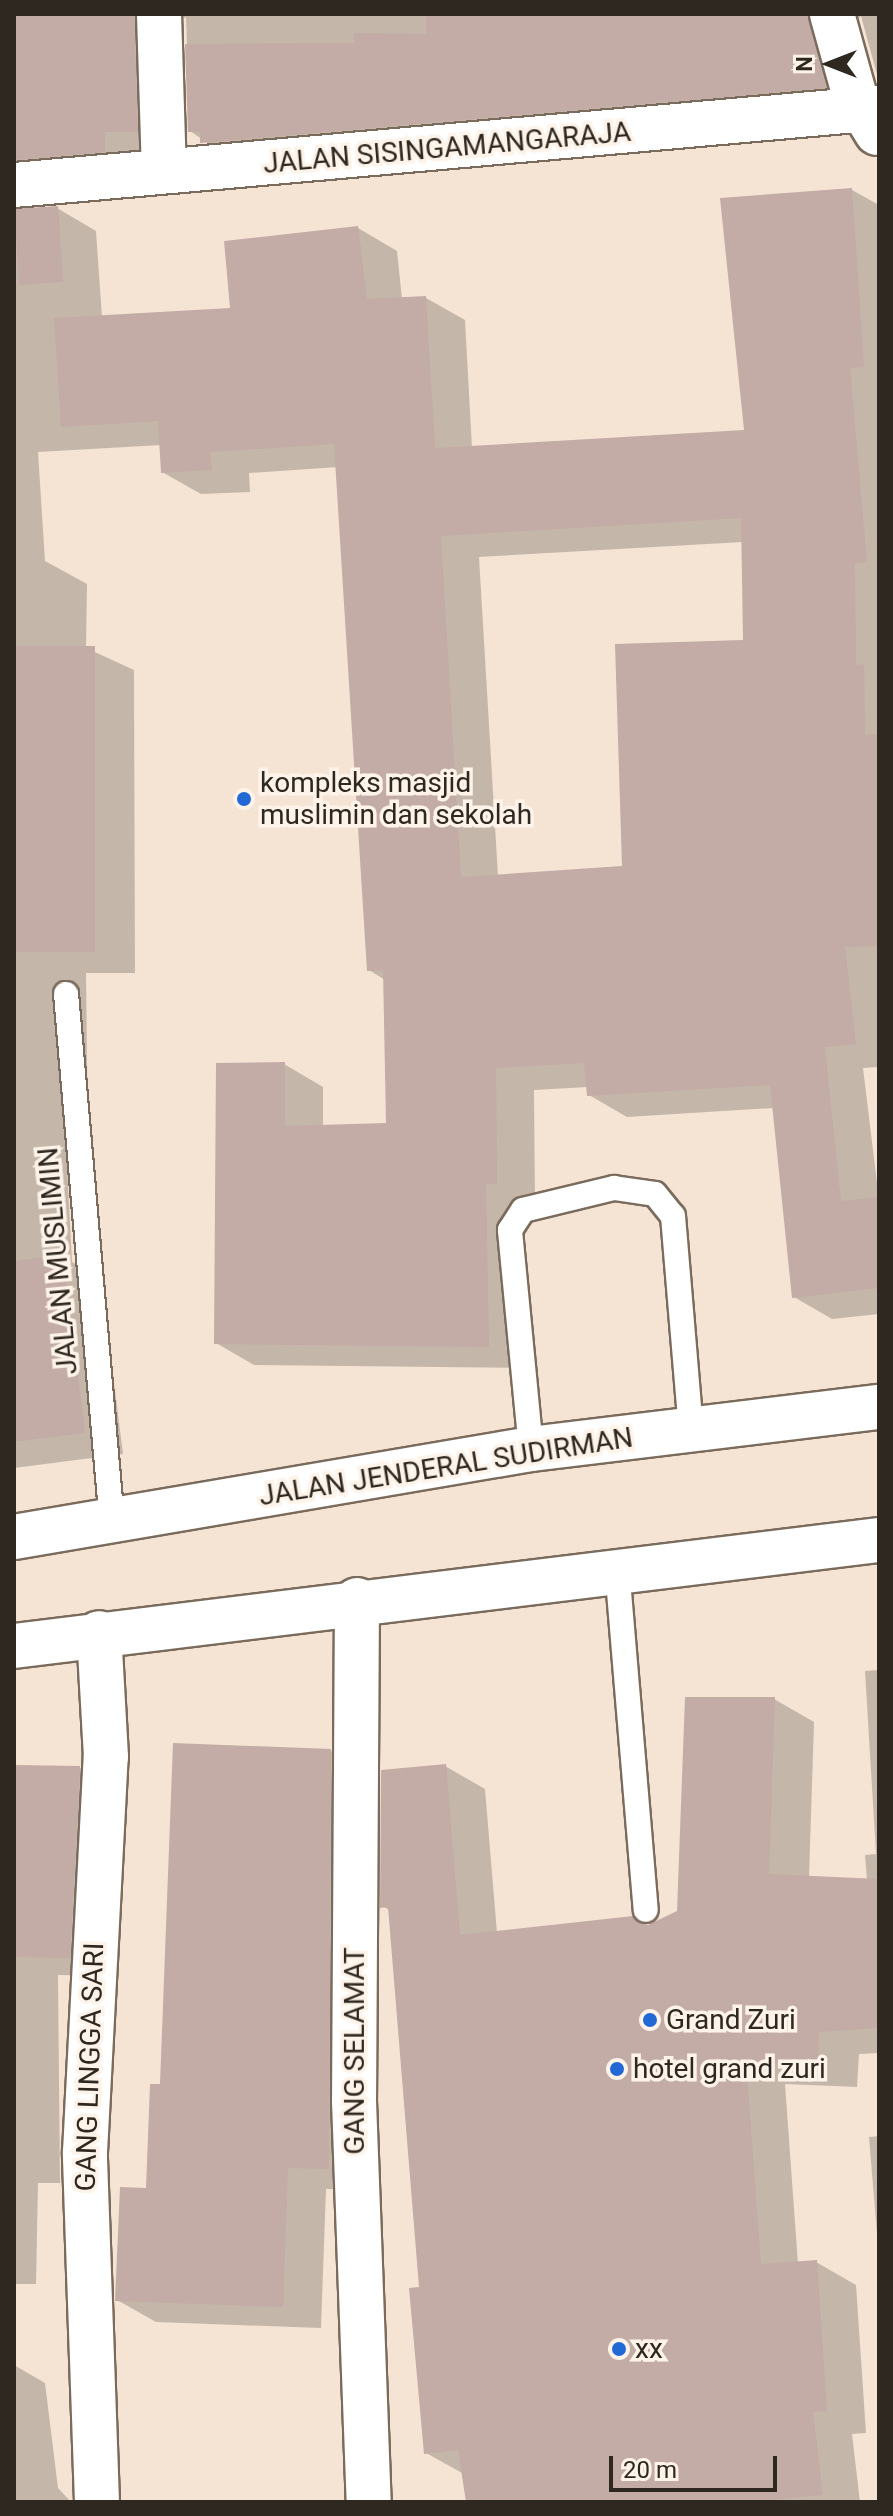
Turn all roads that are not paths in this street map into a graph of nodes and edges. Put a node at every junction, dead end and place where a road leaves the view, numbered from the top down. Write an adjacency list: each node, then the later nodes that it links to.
1 (159, 14): 4 (street)
2 (832, 14): 3 (street)
3 (876, 118): 4 (street, JALAN SISINGAMANGARAJA)
4 (164, 170): 5 (street, JALAN SISINGAMANGARAJA)
5 (14, 185)
6 (66, 994): 10 (lane, JALAN MUSLIMIN)
7 (879, 1407): 8 (street, JALAN JENDERAL SUDIRMAN)
8 (691, 1430): 9 (street, JALAN JENDERAL SUDIRMAN); 9 (lane)
9 (531, 1449): 10 (street, JALAN JENDERAL SUDIRMAN)
10 (112, 1523): 11 (street, JALAN JENDERAL SUDIRMAN)
11 (14, 1537)
12 (879, 1540): 13 (street)
13 (617, 1568): 14 (street); 17 (lane)
14 (357, 1600): 15 (street); 19 (street, GANG SELAMAT)
15 (99, 1633): 16 (street); 18 (street, GANG LINGGA SARI)
16 (14, 1646)
17 (646, 1910)
18 (97, 2502)
19 (369, 2502)

